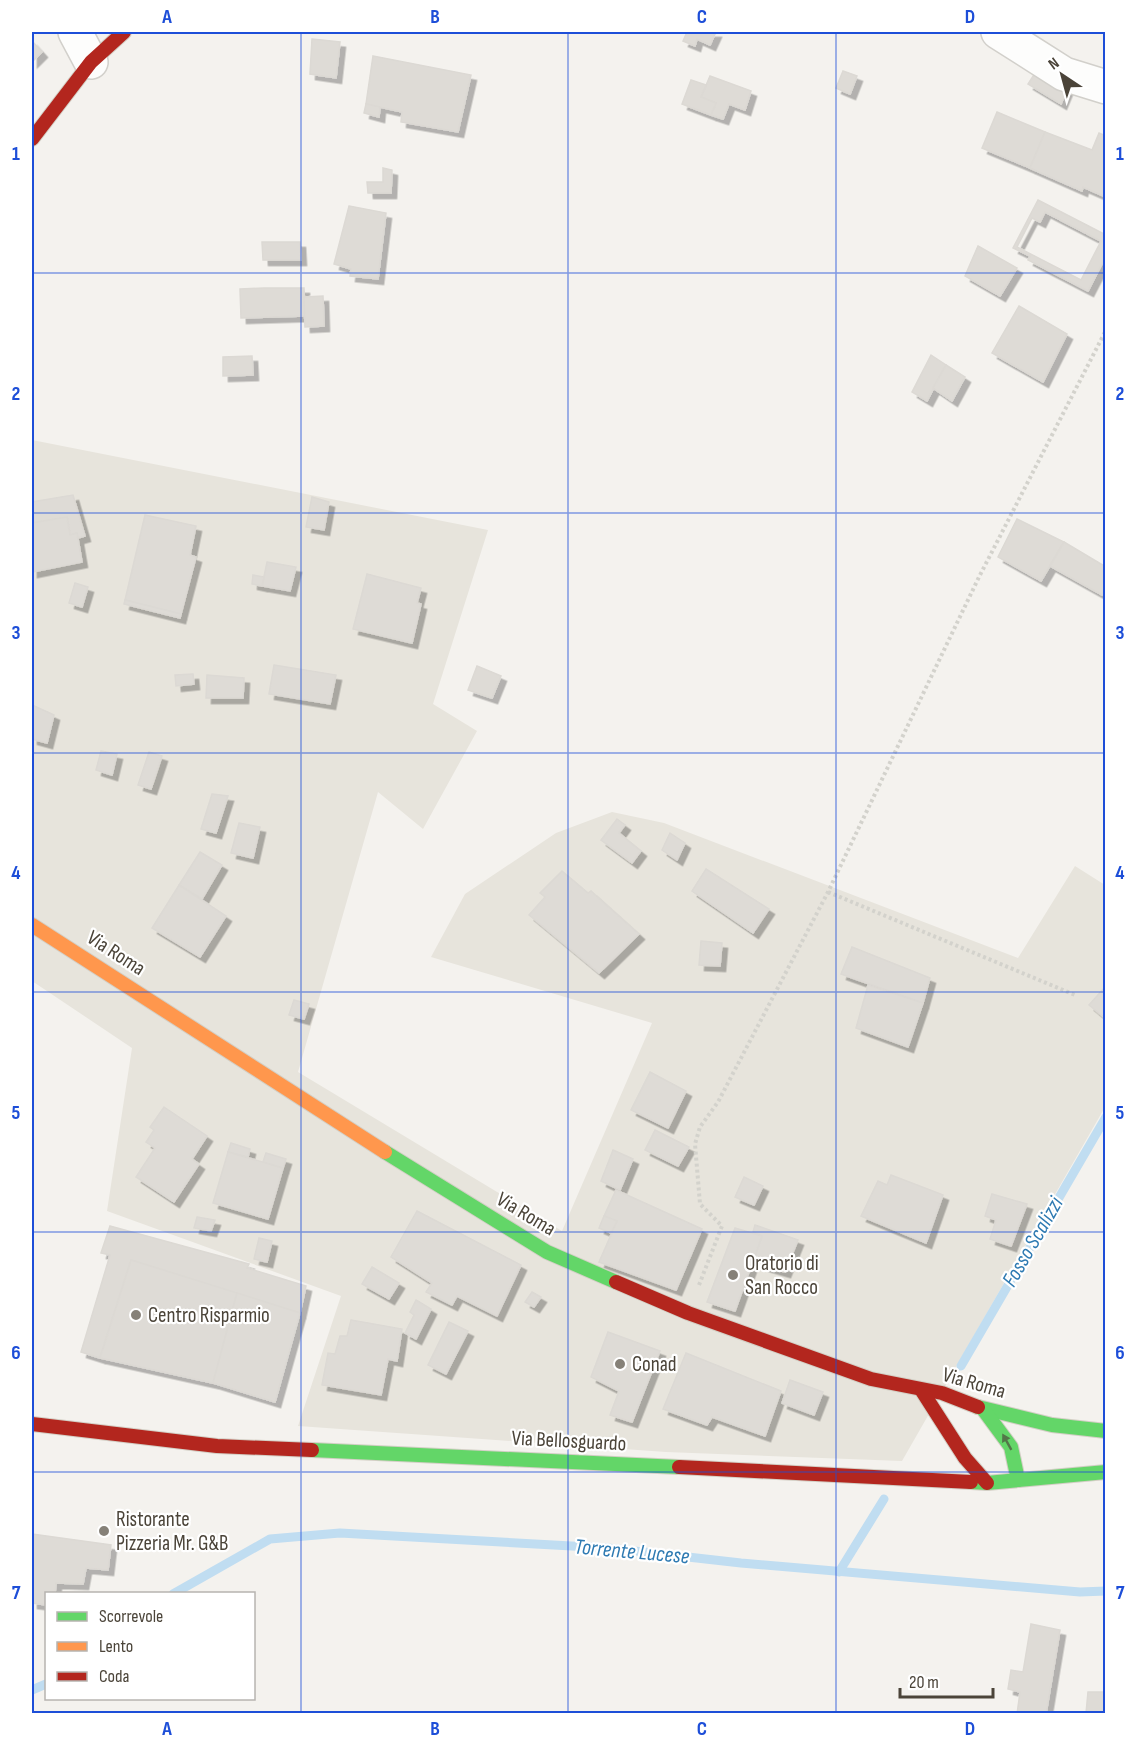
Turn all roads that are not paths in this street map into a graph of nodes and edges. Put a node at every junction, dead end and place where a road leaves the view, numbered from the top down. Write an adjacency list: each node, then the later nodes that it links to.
1 (75, 32): 4 (street)
2 (124, 32): 4 (street)
3 (998, 32): 5 (street)
4 (91, 62): 6 (street)
5 (1106, 87)
6 (32, 139)
7 (32, 925): 8 (street, Via Roma)
8 (922, 1391): 9 (street, Via Roma); 11 (street, Via Roma)
9 (983, 1409): 12 (street, Via Roma); 19 (street, one-way to 9)
10 (32, 1424): 18 (street, Via Bellosguardo)
11 (944, 1425): 15 (street); 20 (street, Via Roma)
12 (1052, 1425): 13 (street, Via Roma); 14 (street)
13 (1106, 1431)
14 (1070, 1439)
15 (939, 1448)
16 (921, 1467): 18 (street)
17 (1103, 1468): 19 (street, Via Bellosguardo)
18 (902, 1477): 20 (street, Via Bellosguardo)
19 (1018, 1480): 20 (street, Via Bellosguardo)
20 (987, 1483)

